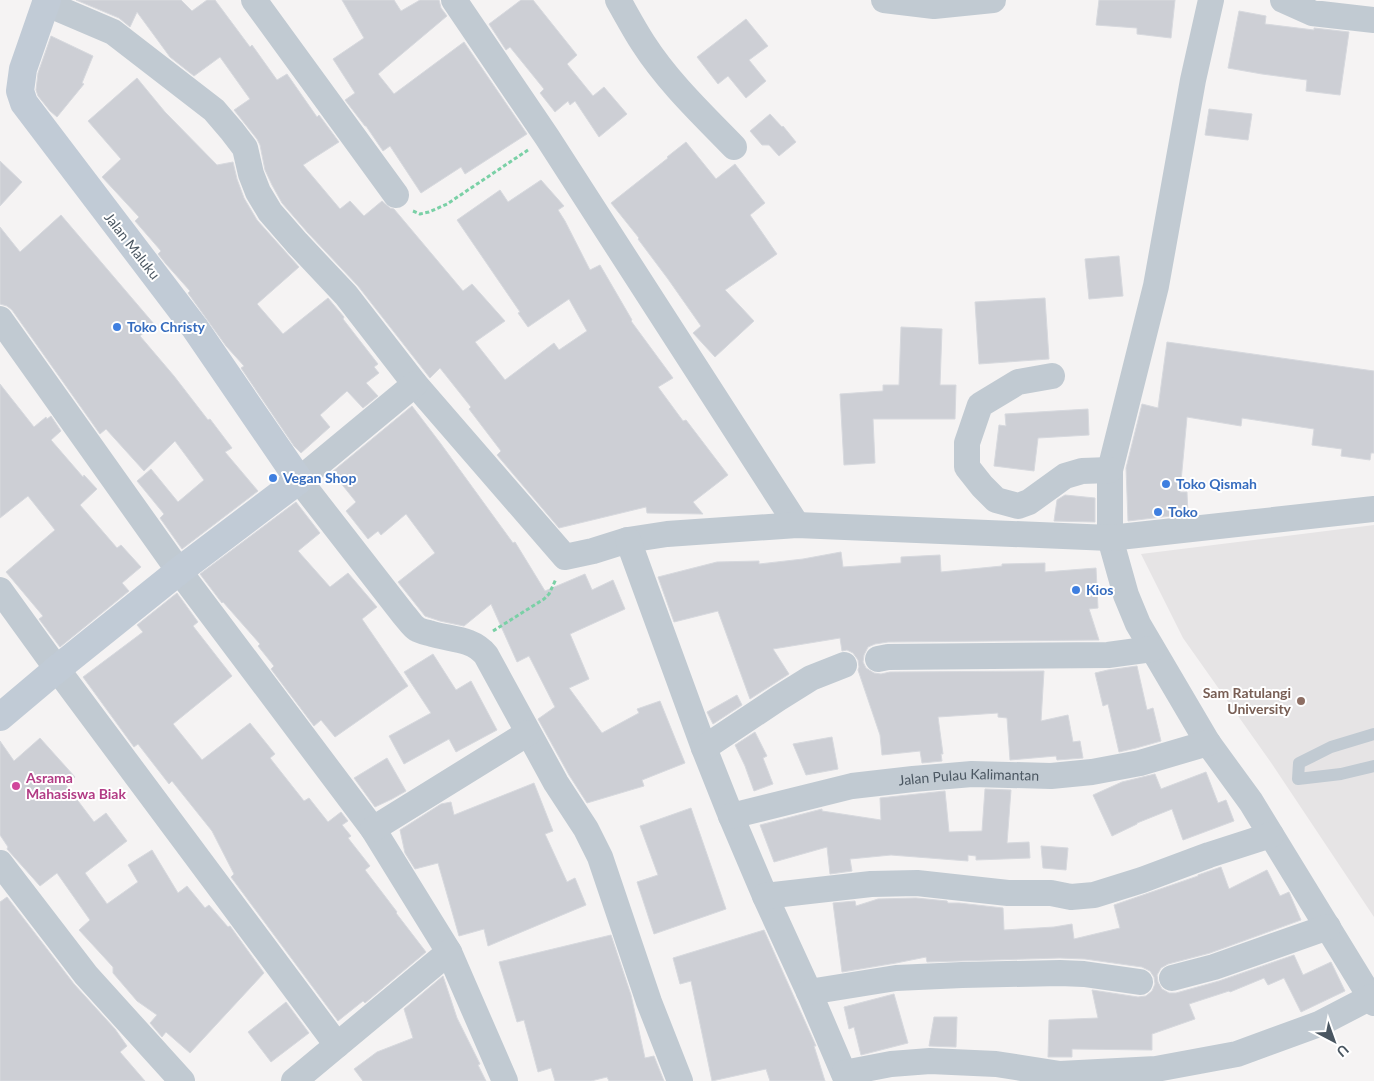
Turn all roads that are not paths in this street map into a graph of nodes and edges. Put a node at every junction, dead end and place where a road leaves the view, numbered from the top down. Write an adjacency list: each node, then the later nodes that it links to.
1 (254, 0): 11 (street)
2 (454, 0): 18 (street)
3 (618, 0): 10 (street)
4 (884, 0): 5 (street)
5 (993, 0)
6 (1211, 0): 15 (street)
7 (1283, 0): 9 (street)
8 (46, 2): 14 (street); 16 (main road, Jalan Maluku)
9 (1374, 20)
10 (734, 147)
11 (396, 194)
12 (0, 319): 21 (street)
13 (1052, 376): 15 (street)
14 (416, 384): 16 (street); 20 (street)
15 (1110, 470): 19 (street)
16 (299, 480): 21 (main road); 28 (street)
17 (1374, 509): 19 (street)
18 (797, 525): 19 (street); 20 (street)
19 (1110, 538): 23 (street)
20 (628, 540): 31 (street)
21 (179, 571): 26 (main road); 34 (street)
22 (0, 590): 26 (street)
23 (1152, 649): 24 (street); 30 (street)
24 (878, 659)
25 (844, 665): 31 (street)
26 (56, 670): 27 (main road); 44 (street)
27 (0, 717)
28 (528, 733): 34 (street); 50 (street)
29 (1374, 734): 32 (lane)
30 (1208, 743): 33 (street, Jalan Pulau Kalimantan); 35 (street)
31 (704, 748): 33 (street)
32 (1374, 766)
33 (731, 816): 37 (street)
34 (373, 829): 39 (street)
35 (1271, 835): 37 (street); 38 (street)
36 (0, 862): 47 (street)
37 (765, 896): 42 (street)
38 (1328, 927): 40 (street); 43 (street)
39 (449, 952): 44 (street); 49 (street)
40 (1172, 978)
41 (1140, 982): 42 (street)
42 (809, 992): 46 (street)
43 (1372, 1000): 45 (street)
44 (337, 1045): 48 (street)
45 (1029, 1075): 46 (street)
46 (846, 1077)
47 (182, 1081)
48 (294, 1081)
49 (505, 1081)
50 (680, 1081)

